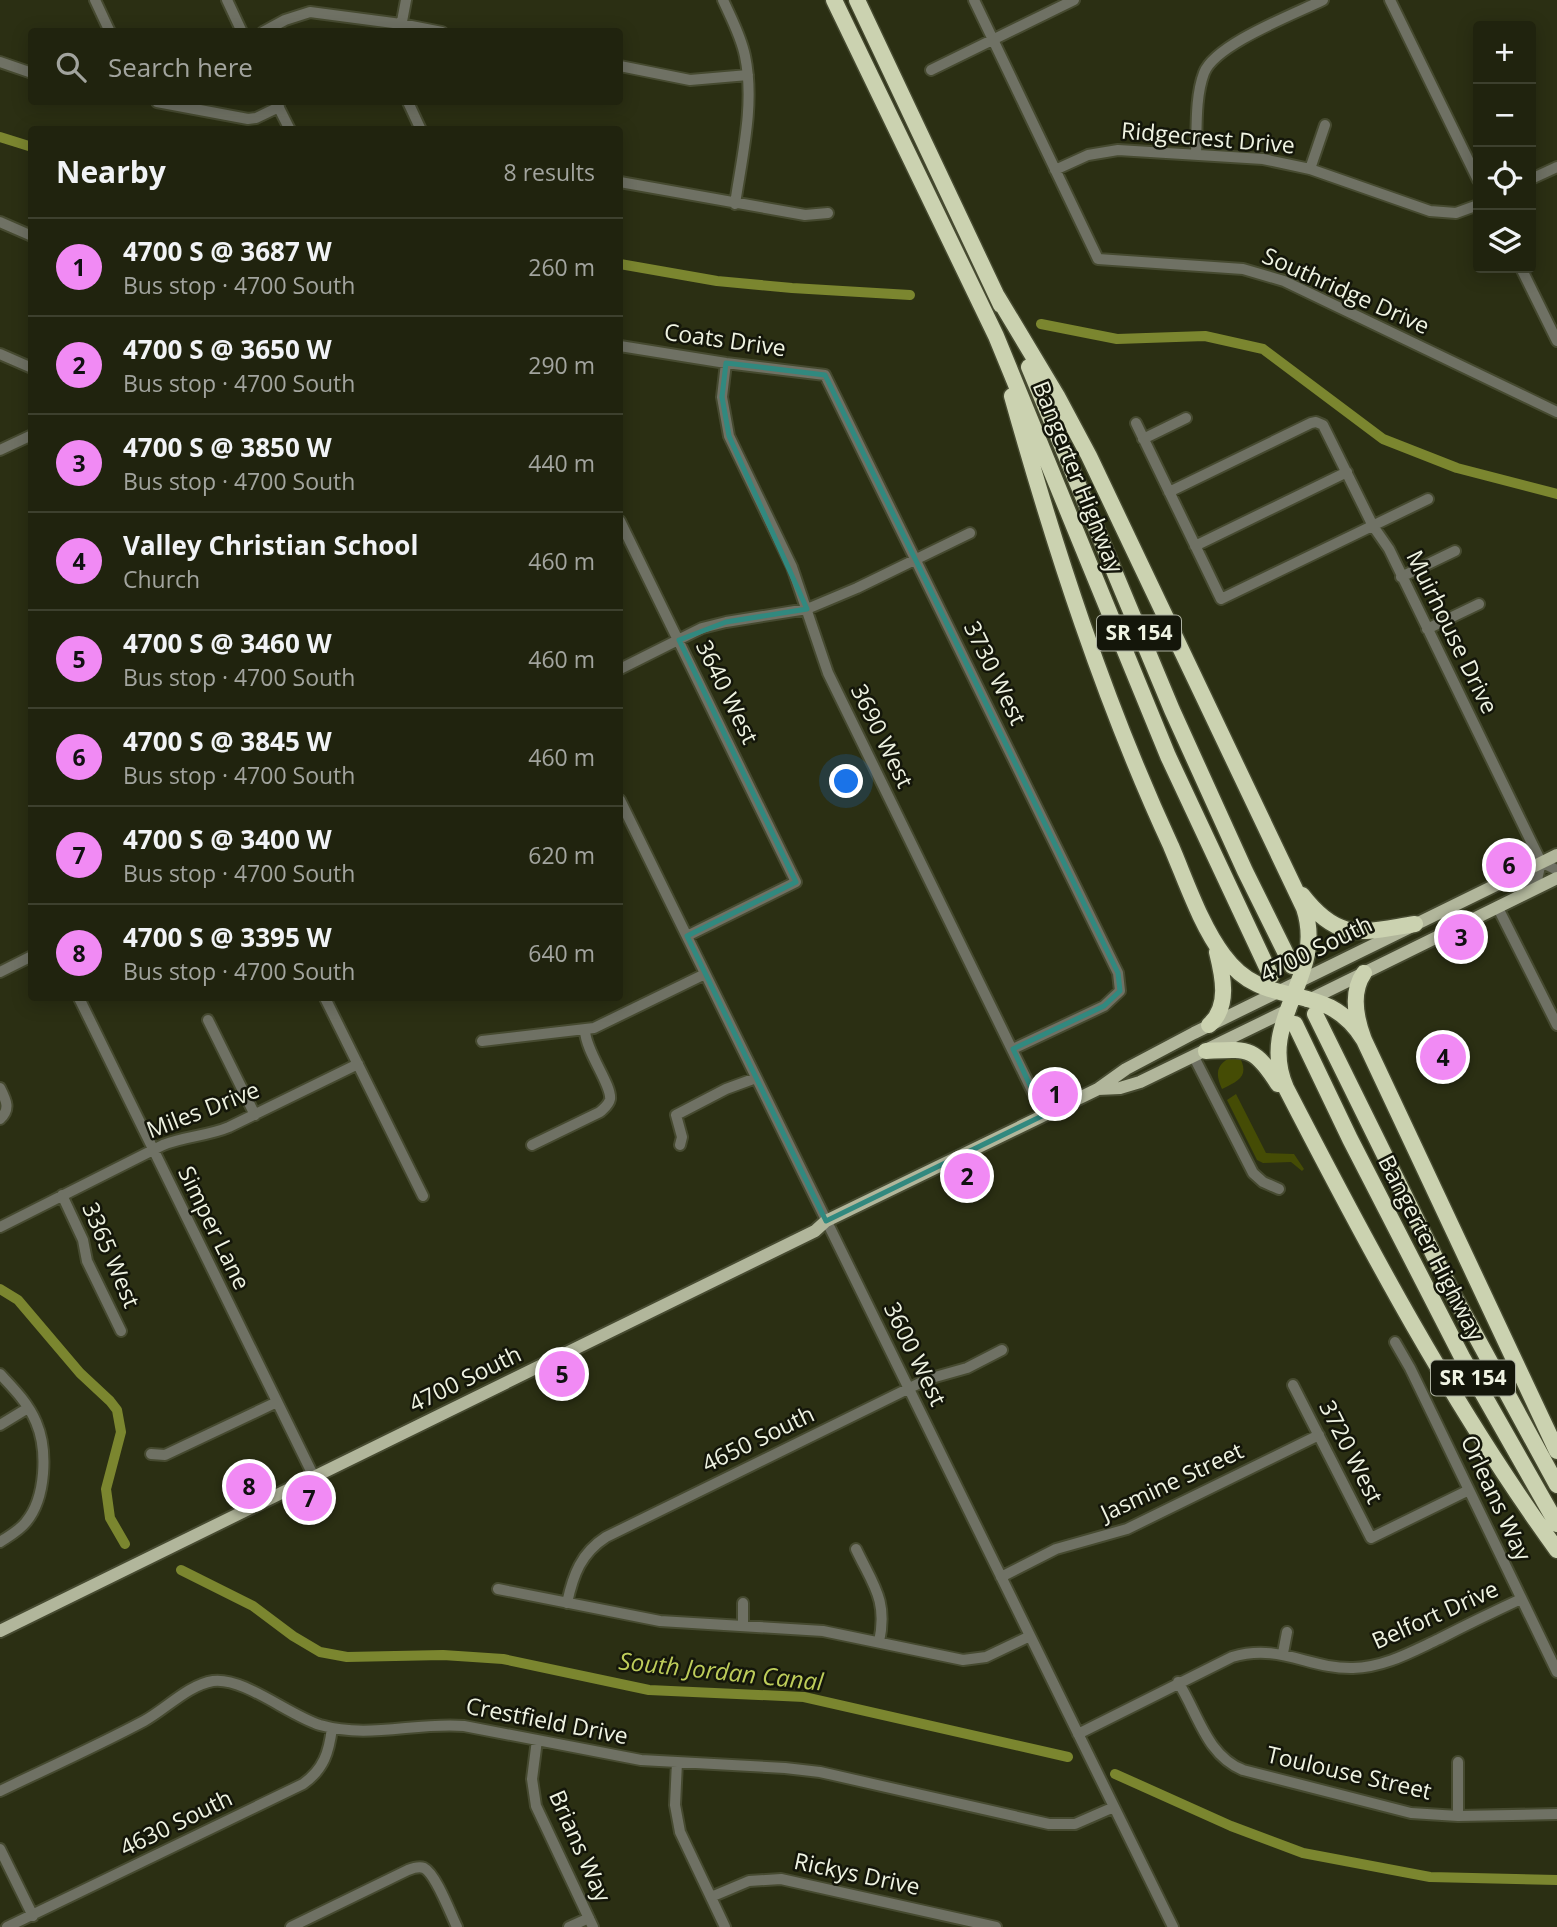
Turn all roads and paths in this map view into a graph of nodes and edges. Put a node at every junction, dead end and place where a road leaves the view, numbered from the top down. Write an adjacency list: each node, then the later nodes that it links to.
1 (95, 0): 11 (street)
2 (227, 0): 12 (street)
3 (406, 0): 14 (street)
4 (723, 0): 20 (street)
5 (834, 0): 42 (highway, Bangerter Highway / SR 154)
6 (856, 0): 41 (highway, Bangerter Highway / SR 154)
7 (974, 0): 15 (street, Southridge Drive)
8 (1074, 0): 15 (street)
9 (1323, 0): 28 (street)
10 (1390, 0): 32 (street)
11 (108, 28)
12 (240, 28)
13 (270, 28): 14 (street)
14 (401, 28)
15 (993, 40): 18 (street); 31 (street, Southridge Drive)
16 (0, 62): 19 (street)
17 (623, 67): 20 (street)
18 (931, 70)
19 (28, 72)
20 (748, 75): 35 (street)
21 (173, 105): 22 (street)
22 (276, 105)
23 (278, 105): 26 (street)
24 (409, 105): 27 (street)
25 (1325, 125): 30 (street)
26 (288, 126)
27 (419, 126)
28 (1196, 154): 30 (street, Ridgecrest Drive); 31 (street, Ridgecrest Drive)
29 (1557, 167): 33 (street)
30 (1310, 169): 36 (street, Ridgecrest Drive)
31 (1055, 170): 49 (street, Southridge Drive)
32 (1473, 170)
33 (1536, 177)
34 (623, 183): 35 (street)
35 (735, 204): 37 (street)
36 (1473, 207)
37 (828, 213)
38 (0, 222): 39 (street)
39 (28, 234)
40 (1523, 273): 43 (street)
41 (997, 296): 75 (highway); 82 (highway, Bangerter Highway / SR 154)
42 (996, 336): 80 (highway); 86 (highway, Bangerter Highway / SR 154)
43 (1557, 341)
44 (623, 346): 46 (street, Coats Drive)
45 (0, 354): 47 (street)
46 (726, 363): 48 (street, Coats Drive); 66 (street, 3690 West)
47 (28, 366)
48 (825, 375): 63 (street, 3730 West)
49 (1556, 409)
50 (1185, 418): 53 (street)
51 (1136, 423): 53 (street)
52 (28, 437): 54 (street)
53 (1143, 439): 56 (street)
54 (0, 450)
55 (1347, 472): 56 (street, Muirhouse Drive); 58 (street, Muirhouse Drive); 61 (street)
56 (1169, 492): 61 (street)
57 (1428, 499): 58 (street)
58 (1373, 526): 61 (street); 64 (street, Muirhouse Drive)
59 (623, 527): 68 (street, 3640 West)
60 (970, 533): 63 (street)
61 (1195, 546)
62 (1455, 551): 64 (street)
63 (916, 560): 66 (street); 98 (street, 3730 West)
64 (1401, 577): 67 (street, Muirhouse Drive)
65 (1479, 604): 67 (street)
66 (807, 610): 68 (street); 98 (street, 3690 West)
67 (1427, 629): 72 (street, Muirhouse Drive)
68 (679, 640): 69 (street); 79 (street, 3640 West)
69 (623, 668)
70 (623, 806): 79 (street, 3600 West)
71 (1557, 855): 72 (main road, 4700 South)
72 (1541, 862): 73 (street); 76 (street); 78 (main road, 4700 South)
73 (1557, 870)
74 (1557, 878): 76 (main road, 4700 South)
75 (1292, 879): 78 (highway); 90 (highway)
76 (1521, 896): 77 (main road, 4700 South)
77 (1497, 908): 84 (main road, 4700 South); 94 (street)
78 (1415, 924): 90 (main road, 4700 South)
79 (687, 936): 85 (street, 3600 West)
80 (1212, 936): 87 (highway); 93 (highway)
81 (28, 958): 83 (street)
82 (1292, 966)
83 (0, 972)
84 (1364, 973): 91 (main road, 4700 South); 96 (highway)
85 (705, 974): 95 (street); 101 (street, 3600 West)
86 (1271, 976)
87 (1276, 993): 90 (highway); 93 (main road, 4700 South)
88 (80, 1001): 110 (street, Simper Lane)
89 (326, 1001): 100 (street)
90 (1294, 1003): 91 (highway); 99 (main road, 4700 South); 104 (highway); 131 (highway, Bangerter Highway / SR 154)
91 (1314, 1007): 96 (highway); 129 (highway, Bangerter Highway / SR 154)
92 (208, 1020): 105 (street)
93 (1209, 1025): 103 (main road, 4700 South)
94 (1557, 1025)
95 (585, 1031): 97 (street); 108 (street)
96 (1364, 1040): 126 (highway)
97 (482, 1041)
98 (1013, 1049): 106 (street, 3690 West)
99 (1200, 1054): 103 (main road, 4700 South); 104 (highway); 111 (street)
100 (358, 1064): 105 (street, Miles Drive); 113 (street)
101 (756, 1078): 109 (street); 114 (street, 3600 West)
102 (0, 1088): 107 (street)
103 (1098, 1089): 106 (main road, 4700 South)
104 (1298, 1111): 134 (highway)
105 (255, 1115): 110 (street, Miles Drive)
106 (1044, 1115): 114 (main road, 4700 South)
107 (0, 1119)
108 (532, 1145)
109 (680, 1145)
110 (153, 1151): 112 (street, Miles Drive); 122 (street, Simper Lane)
111 (1279, 1189)
112 (62, 1195): 115 (street, Miles Drive); 116 (street, 3365 West)
113 (423, 1196)
114 (826, 1221): 121 (street, 3600 West); 128 (main road, 4700 South)
115 (0, 1227)
116 (121, 1331)
117 (1395, 1342): 130 (street, Orleans Way)
118 (1002, 1350): 121 (street, 4650 South)
119 (0, 1374): 123 (street)
120 (1293, 1385): 125 (street, 3720 West)
121 (908, 1389): 135 (street, 3600 West); 138 (street, 4650 South)
122 (277, 1402): 127 (street); 128 (street, Simper Lane)
123 (28, 1408): 124 (street); 132 (street)
124 (0, 1425)
125 (1319, 1435): 130 (street, 3720 West); 135 (street, Jasmine Street)
126 (1557, 1451)
127 (151, 1454)
128 (314, 1477): 141 (main road, 4700 South)
129 (1557, 1485)
130 (1469, 1490): 137 (street, Orleans Way)
131 (1557, 1524)
132 (0, 1542)
133 (856, 1549): 144 (street)
134 (1557, 1550)
135 (1001, 1577): 143 (street, 3600 West)
136 (498, 1589): 138 (street)
137 (1521, 1599): 145 (street, Belfort Drive); 146 (street, Orleans Way)
138 (567, 1603): 140 (street)
139 (743, 1603): 140 (street)
140 (743, 1625): 144 (street)
141 (0, 1631)
142 (1287, 1632): 145 (street)
143 (1030, 1636): 144 (street); 149 (street, 3600 West)
144 (879, 1642)
145 (1283, 1653): 147 (street, Belfort Drive)
146 (1557, 1672)
147 (1178, 1682): 149 (street, Belfort Drive); 156 (street, Toulouse Street)
148 (332, 1728): 150 (street, Crestfield Drive); 153 (street, Crestfield Drive); 159 (street, 4630 South)
149 (1078, 1734): 154 (street, 3600 West)
150 (537, 1740): 151 (street, Crestfield Drive); 160 (street, Brians Way)
151 (677, 1762): 154 (street, Crestfield Drive); 158 (street)
152 (1458, 1762): 156 (street)
153 (0, 1791)
154 (1114, 1807): 167 (street, 3600 West)
155 (1557, 1814): 156 (street, Toulouse Street)
156 (1458, 1816)
157 (0, 1849): 159 (street)
158 (710, 1897): 165 (street); 166 (street, Rickys Drive)
159 (33, 1916): 161 (street, 4630 South)
160 (591, 1922): 164 (street)
161 (7, 1927)
162 (291, 1927): 163 (street)
163 (457, 1927)
164 (569, 1927)
165 (725, 1927)
166 (996, 1927)
167 (1173, 1927)

